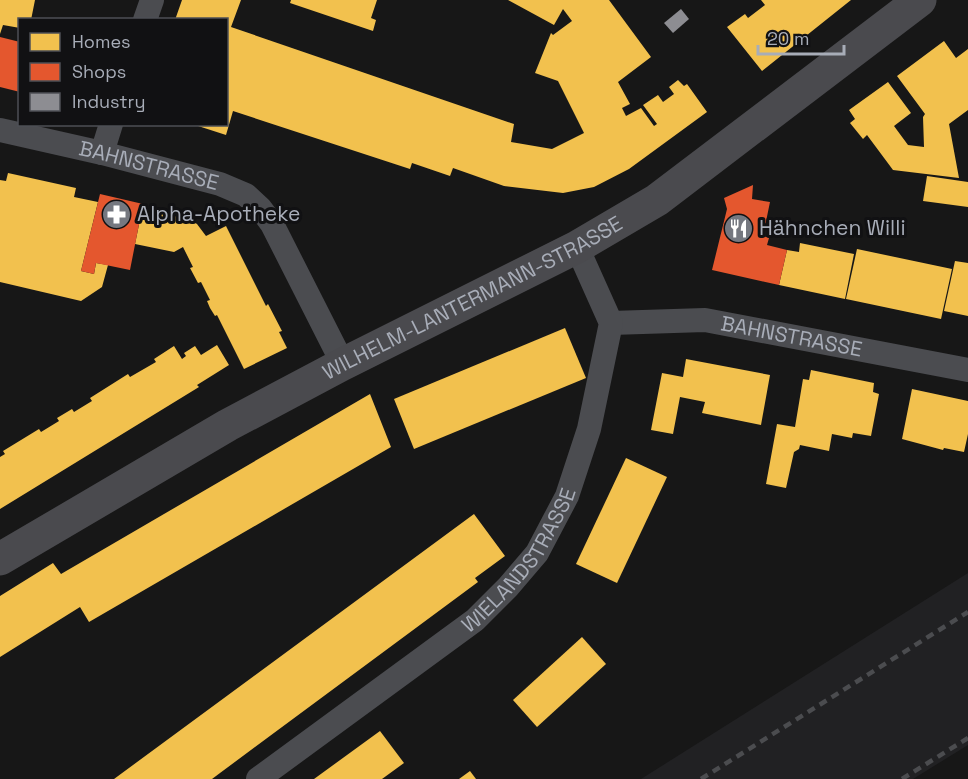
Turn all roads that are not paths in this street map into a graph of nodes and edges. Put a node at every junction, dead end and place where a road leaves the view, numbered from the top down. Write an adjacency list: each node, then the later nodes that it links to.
1 (152, 0): 3 (street)
2 (920, 0): 7 (main road, WILHELM-LANTERMANN-STRASSE)
3 (146, 18)
4 (110, 126): 6 (street)
5 (0, 130): 6 (street, BAHNSTRASSE)
6 (102, 153): 9 (street, BAHNSTRASSE)
7 (577, 247): 8 (street); 9 (main road, WILHELM-LANTERMANN-STRASSE)
8 (611, 323): 10 (street, BAHNSTRASSE); 12 (street, WIELANDSTRASSE)
9 (343, 364): 11 (main road, WILHELM-LANTERMANN-STRASSE)
10 (968, 370)
11 (0, 559)
12 (258, 779)

